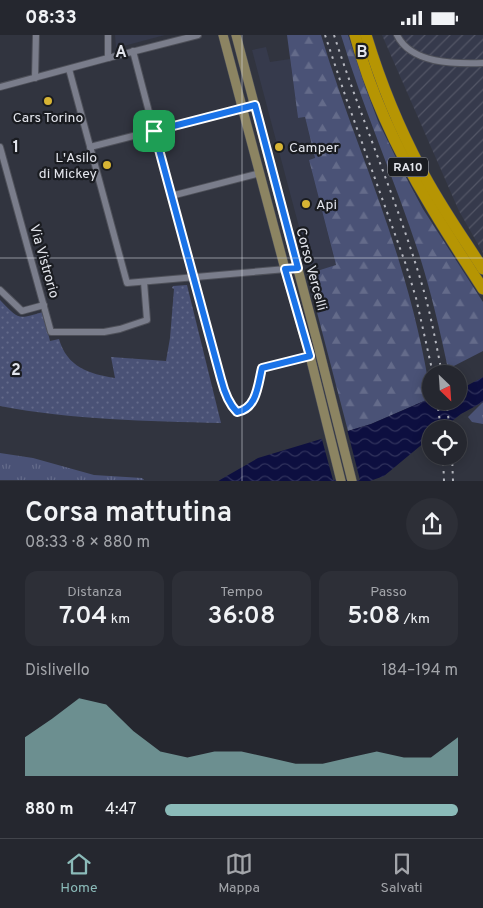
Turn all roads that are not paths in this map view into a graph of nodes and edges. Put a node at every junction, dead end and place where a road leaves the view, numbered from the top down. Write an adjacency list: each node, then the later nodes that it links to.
1 (36, 35): 13 (street)
2 (108, 35): 10 (street)
3 (198, 35): 9 (street)
4 (223, 35): 16 (main road, Corso Vercelli)
5 (236, 35): 15 (main road, Corso Vercelli)
6 (355, 35): 27 (highway, RA10)
7 (366, 35): 24 (highway, RA10)
8 (397, 35): 11 (street)
9 (133, 51): 10 (street); 17 (street)
10 (108, 58): 12 (street)
11 (483, 63)
12 (68, 69): 13 (street); 19 (street)
13 (35, 78): 14 (street)
14 (0, 87)
15 (255, 105): 16 (street); 22 (main road, Corso Vercelli)
16 (242, 108): 17 (street); 20 (main road, Corso Vercelli)
17 (154, 131): 19 (street); 21 (street)
18 (0, 147): 29 (street, Via Vistrorio)
19 (90, 147): 26 (street)
20 (260, 173): 21 (street); 23 (main road, Corso Vercelli)
21 (171, 196): 25 (street)
22 (298, 268): 23 (street); 32 (main road, Corso Vercelli)
23 (285, 269): 25 (street); 30 (main road, Corso Vercelli)
24 (483, 269)
25 (194, 278): 26 (street); 30 (street)
26 (144, 282): 29 (street, Via Vistrorio)
27 (483, 289)
28 (0, 290): 29 (street)
29 (44, 305)
30 (310, 356): 31 (main road, Corso Vercelli)
31 (341, 481)
32 (352, 481)

